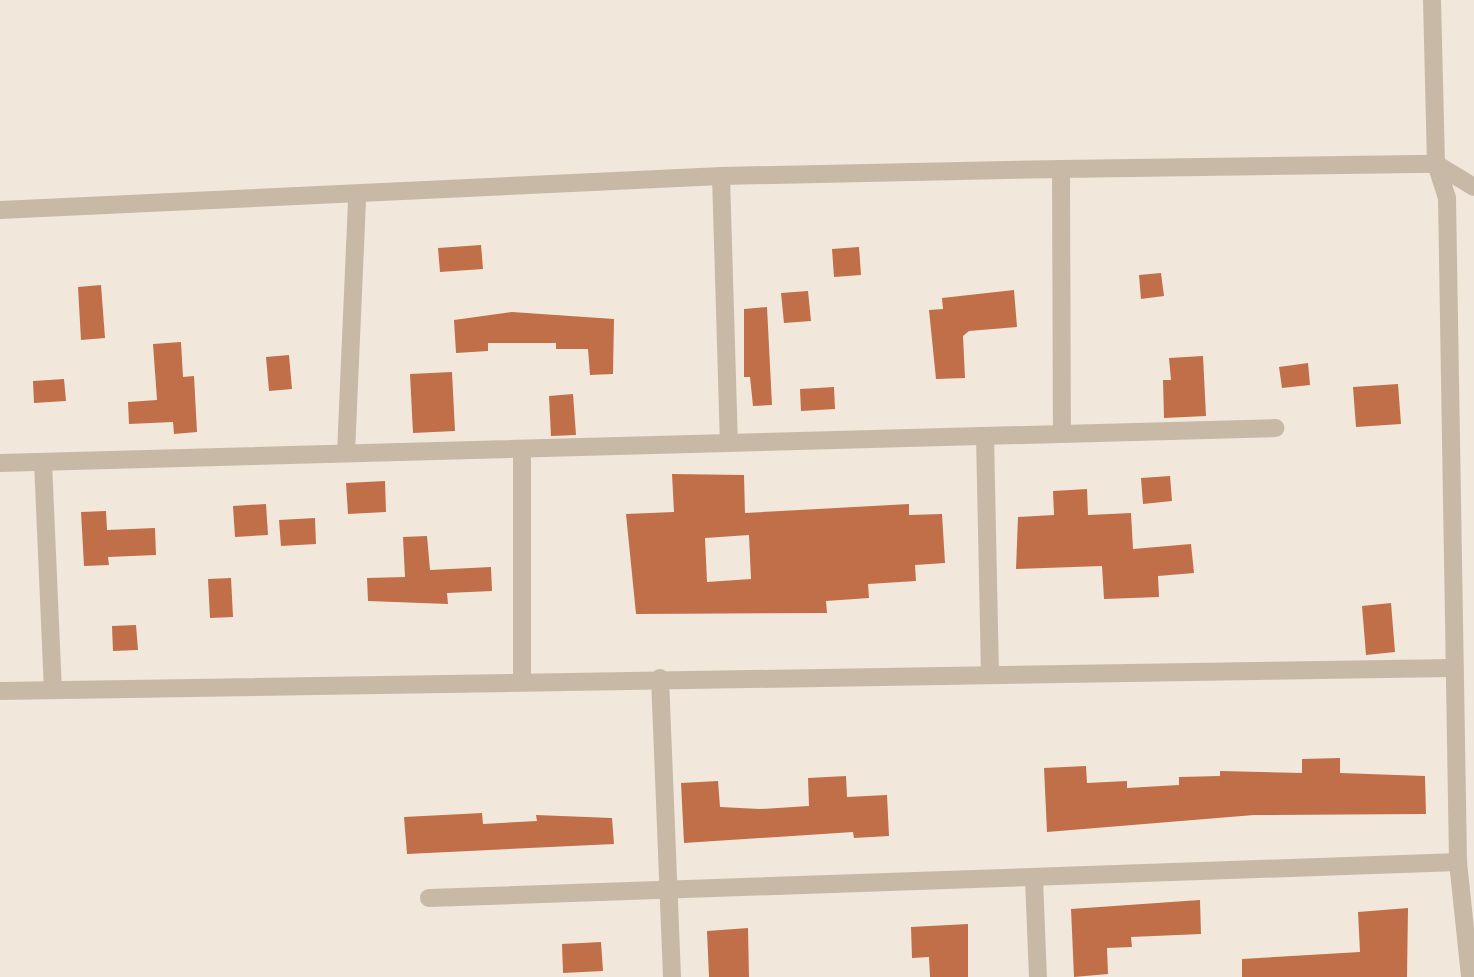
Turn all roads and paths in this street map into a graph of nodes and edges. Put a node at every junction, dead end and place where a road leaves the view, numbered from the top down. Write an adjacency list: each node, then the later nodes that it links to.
1 (1432, 0): 2 (street)
2 (1436, 164): 3 (street); 5 (street); 16 (street)
3 (1061, 169): 4 (street); 9 (street)
4 (721, 176): 6 (street); 11 (street)
5 (1474, 187)
6 (357, 197): 7 (street); 13 (street)
7 (0, 210)
8 (1276, 428): 9 (street)
9 (1062, 434): 10 (street)
10 (985, 436): 11 (street); 17 (street)
11 (730, 443): 12 (street)
12 (522, 449): 13 (street); 19 (street)
13 (346, 453): 14 (street)
14 (43, 462): 15 (street); 20 (street)
15 (0, 463)
16 (1453, 668): 17 (street); 22 (street)
17 (990, 671): 18 (street)
18 (660, 678): 19 (street); 25 (street)
19 (522, 681): 20 (street)
20 (53, 690): 21 (street)
21 (0, 691)
22 (1465, 764): 23 (street)
23 (1458, 862): 24 (street); 29 (street)
24 (1034, 879): 25 (street); 28 (street)
25 (669, 890): 26 (street); 27 (street)
26 (429, 898)
27 (672, 977)
28 (1038, 977)
29 (1471, 977)

